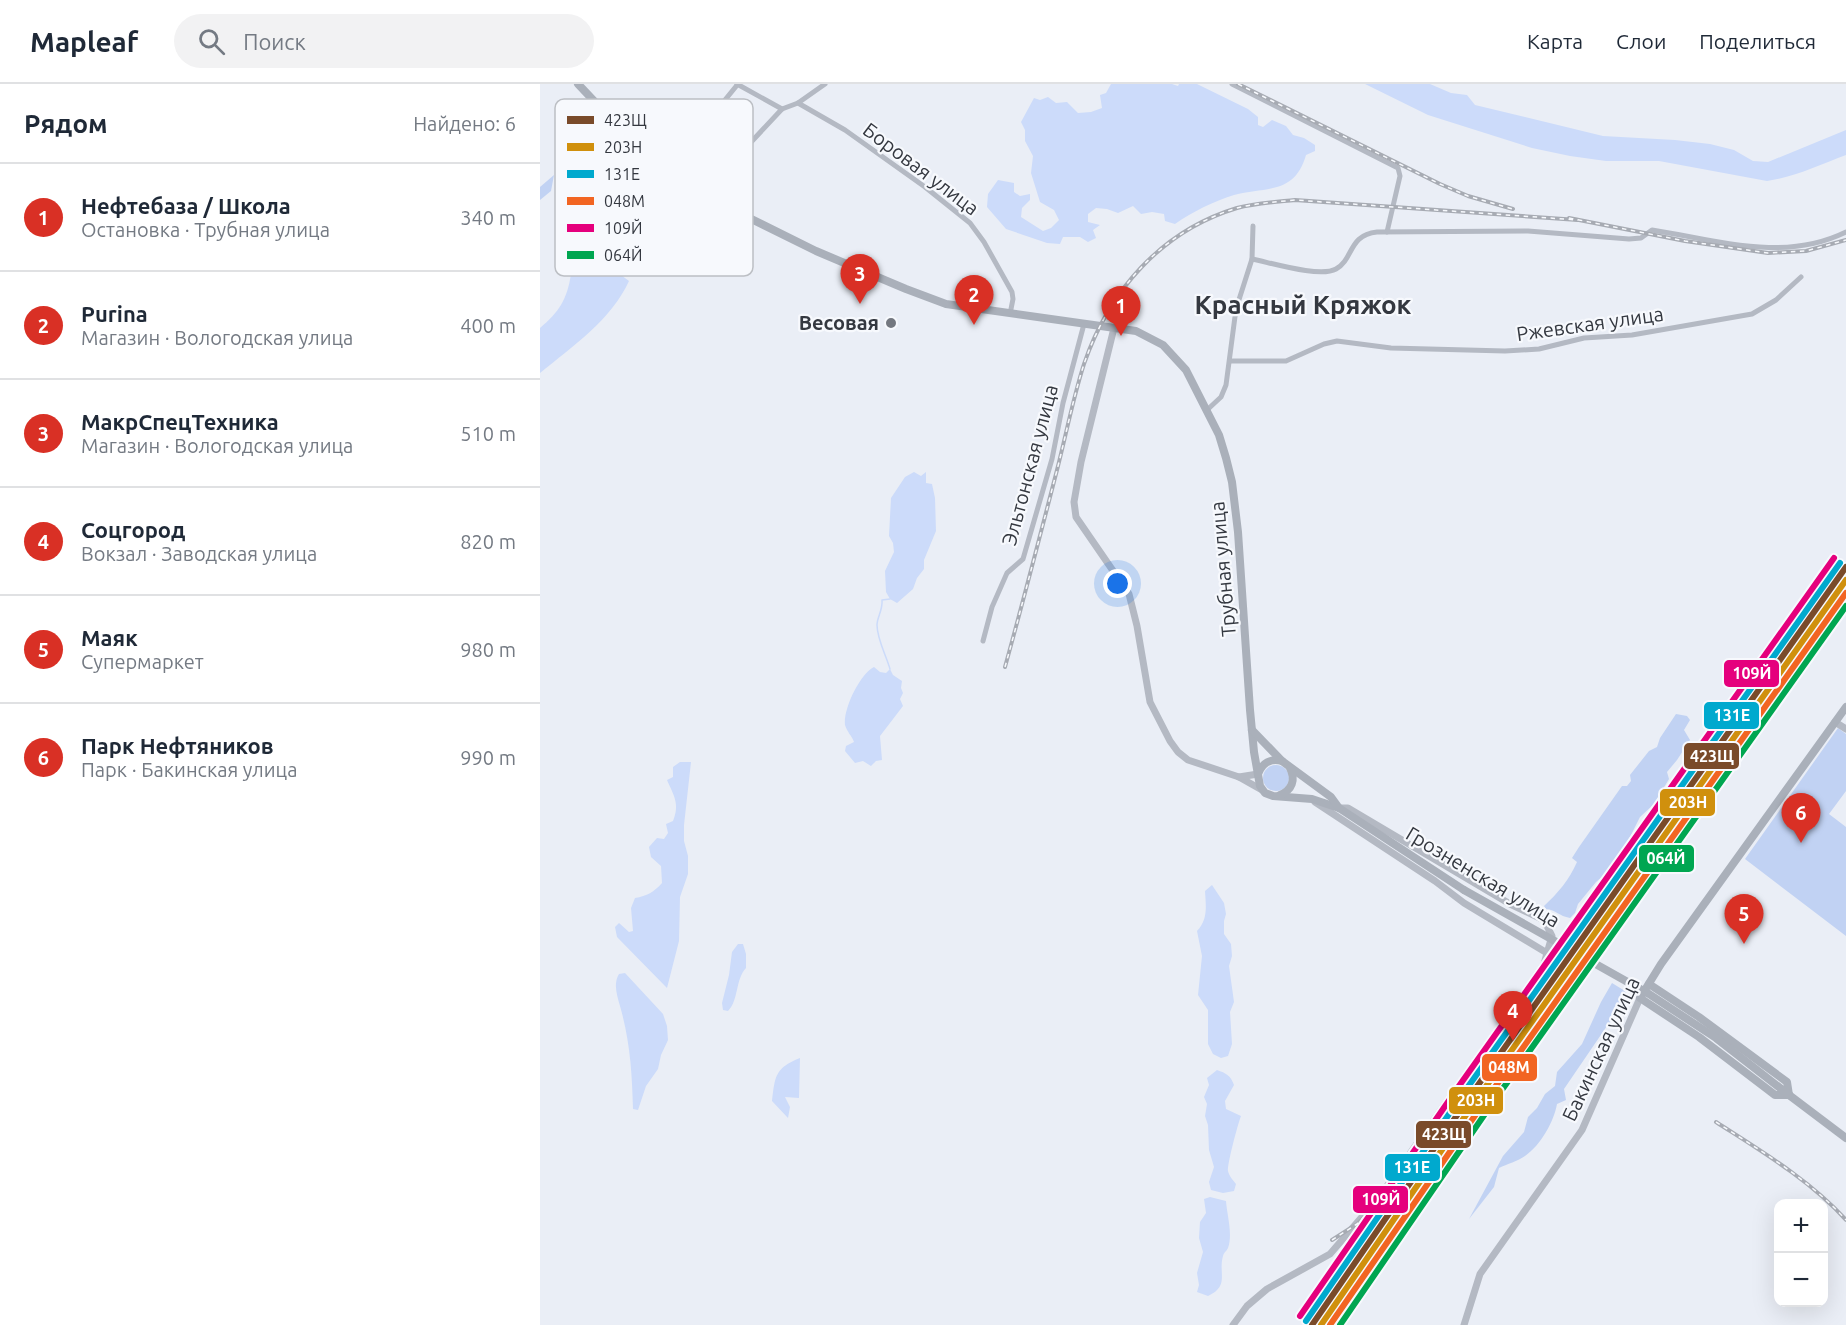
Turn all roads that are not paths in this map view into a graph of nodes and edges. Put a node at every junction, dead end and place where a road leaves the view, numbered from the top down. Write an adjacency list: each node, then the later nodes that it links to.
1 (578, 84): 5 (main road, Трубная улица)
2 (737, 84): 6 (street); 8 (street)
3 (825, 84): 7 (street)
4 (1232, 84): 12 (street)
5 (592, 99)
6 (725, 99)
7 (798, 103): 8 (street); 16 (street, Боровая улица)
8 (783, 109): 9 (street)
9 (753, 141)
10 (753, 220): 16 (main road, Трубная улица)
11 (1253, 226): 14 (street)
12 (1387, 232): 13 (street); 14 (street)
13 (1846, 232)
14 (1252, 259): 19 (street)
15 (1801, 277): 19 (street, Ржевская улица)
16 (1010, 314): 17 (main road, Трубная улица)
17 (1084, 324): 18 (main road, Трубная улица); 21 (street, Эльтонская улица)
18 (1114, 328): 20 (main road, Трубная улица); 29 (street)
19 (1230, 362): 20 (street)
20 (1207, 410): 25 (main road, Трубная улица)
21 (983, 641)
22 (1846, 707): 23 (main road, Бакинская улица)
23 (1835, 722): 24 (street); 35 (main road, Бакинская улица)
24 (1846, 729)
25 (1252, 730): 26 (main road); 28 (main road, Трубная улица)
26 (1282, 761): 27 (main road); 28 (main road)
27 (1290, 767): 31 (main road); 33 (main road)
28 (1258, 774): 29 (street); 30 (main road)
29 (1239, 777): 30 (street)
30 (1262, 790): 31 (main road)
31 (1280, 795): 32 (main road)
32 (1312, 799): 33 (main road); 34 (street)
33 (1339, 807): 34 (street); 38 (main road, Грозненская улица, bridge)
34 (1547, 952): 40 (street)
35 (1649, 984): 36 (main road, Бакинская улица); 37 (main road); 38 (main road)
36 (1640, 998): 37 (main road); 41 (street, Бакинская улица)
37 (1665, 1015): 38 (main road)
38 (1790, 1095): 39 (main road, Грозненская улица)
39 (1846, 1138)
40 (1233, 1325)
41 (1464, 1325)

